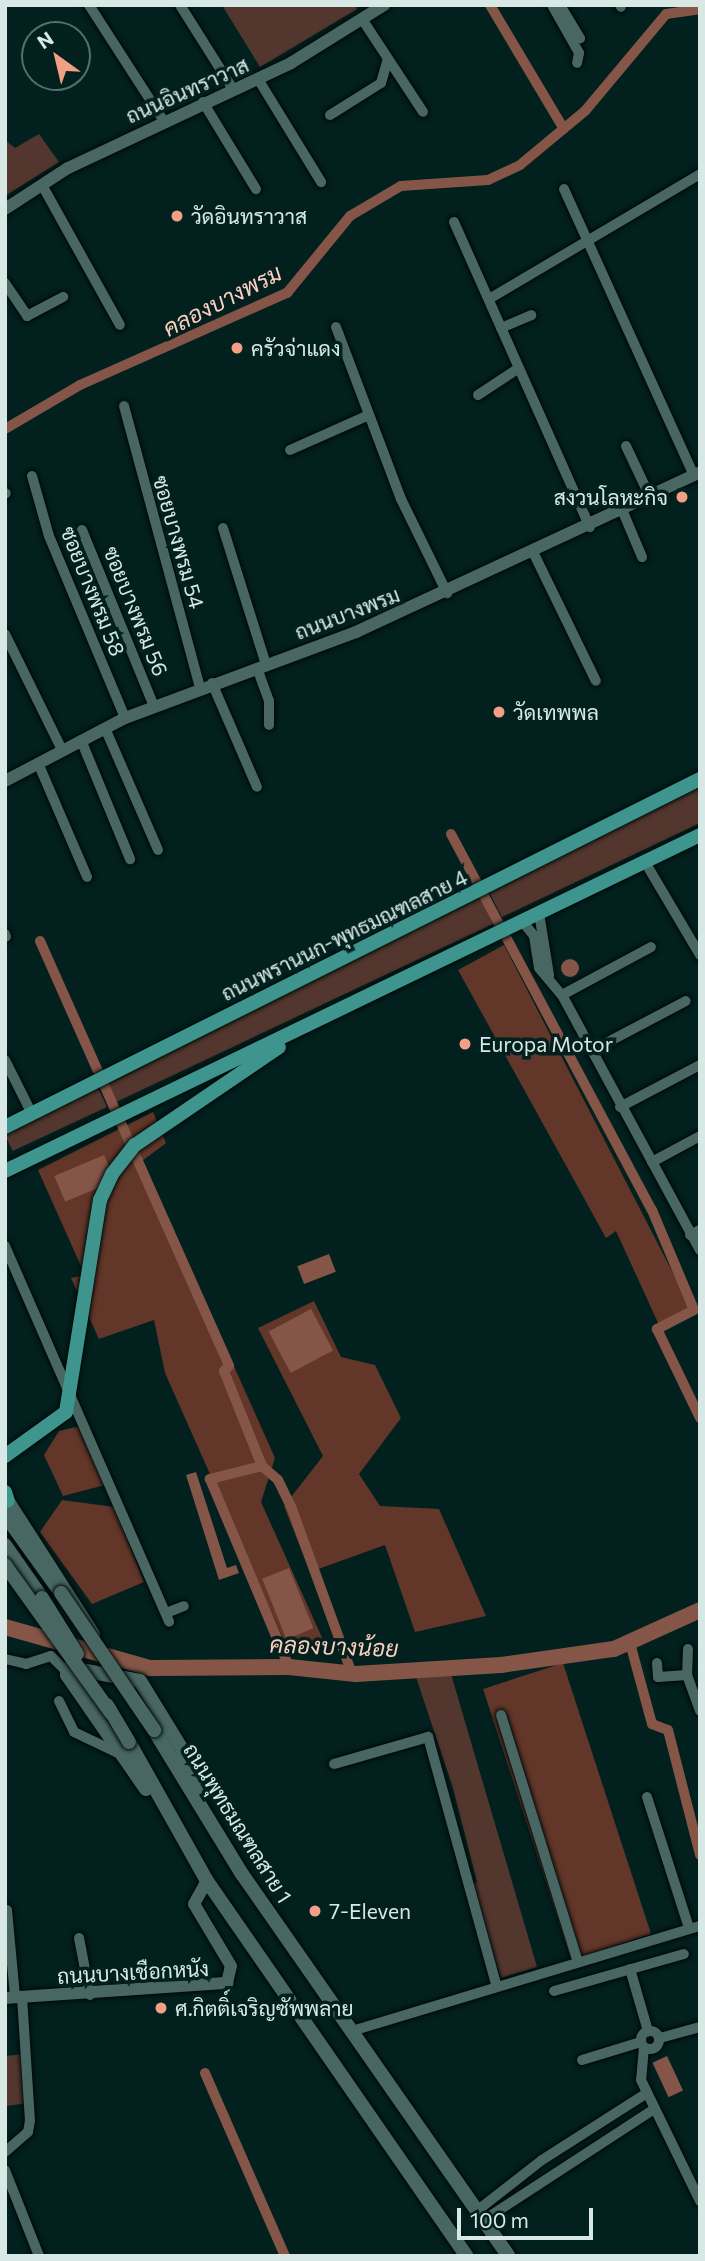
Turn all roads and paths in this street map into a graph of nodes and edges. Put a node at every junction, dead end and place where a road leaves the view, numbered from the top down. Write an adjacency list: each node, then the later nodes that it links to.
1 (89, 5): 15 (street)
2 (180, 5): 11 (street)
3 (384, 5): 6 (street, ถนนอินทราวาส)
4 (552, 5): 9 (street)
5 (560, 5): 7 (street)
6 (362, 19): 8 (street); 10 (street, ถนนอินทราวาส)
7 (580, 38)
8 (388, 59): 13 (street); 14 (street)
9 (577, 62)
10 (258, 79): 11 (street, ถนนอินทราวาส); 17 (street)
11 (233, 89): 12 (street, ถนนอินทราวาส)
12 (203, 102): 15 (street, ถนนอินทราวาส); 19 (street)
13 (424, 112)
14 (330, 115)
15 (163, 120): 18 (street, ถนนอินทราวาส)
16 (700, 174): 23 (street)
17 (321, 182)
18 (42, 186): 21 (street, ถนนอินทราวาส); 28 (street)
19 (256, 189)
20 (564, 189): 23 (street)
21 (5, 209)
22 (454, 222): 26 (street)
23 (586, 241): 26 (street); 37 (street)
24 (5, 283): 25 (street)
25 (63, 298)
26 (489, 299): 30 (street)
27 (531, 315): 30 (street)
28 (120, 325)
29 (336, 327): 34 (street)
30 (501, 328): 31 (street)
31 (519, 368): 32 (street); 41 (street)
32 (478, 395)
33 (124, 406): 50 (street, ซอยบางพรม 54)
34 (369, 415): 36 (street); 46 (street)
35 (626, 446): 39 (street)
36 (290, 450)
37 (697, 473): 39 (street, ถนนบางพรม)
38 (32, 476): 52 (street, ซอยบางพรม 58)
39 (650, 497): 40 (street, ถนนบางพรม)
40 (622, 512): 41 (street, ถนนบางพรม); 45 (street)
41 (590, 527): 44 (street, ถนนบางพรม)
42 (223, 528): 48 (street)
43 (82, 530): 51 (street, ซอยบางพรม 56)
44 (534, 554): 46 (street, ถนนบางพรม); 49 (street)
45 (642, 557)
46 (447, 593): 48 (street, ถนนบางพรม)
47 (5, 634): 56 (street)
48 (262, 666): 50 (street, ถนนบางพรม); 53 (street)
49 (596, 681)
50 (206, 685): 51 (street, ถนนบางพรม); 60 (street, ซอยบางพรม 54)
51 (154, 706): 52 (street, ถนนบางพรม)
52 (125, 718): 54 (street, ถนนบางพรม)
53 (269, 725)
54 (105, 728): 55 (street, ถนนบางพรม); 62 (street)
55 (82, 740): 56 (street, ถนนบางพรม); 63 (street)
56 (62, 750): 57 (street, ถนนบางพรม)
57 (38, 763): 59 (street, ถนนบางพรม); 65 (street)
58 (700, 779): 78 (main road, ถนนพรานนก-พุทธมณฑลสาย 4)
59 (5, 781)
60 (257, 787)
61 (698, 840): 64 (main road)
62 (159, 850)
63 (130, 859)
64 (645, 862): 66 (main road); 69 (street)
65 (87, 877)
66 (539, 913): 67 (main road); 70 (street)
67 (522, 921): 70 (street); 73 (main road)
68 (651, 947): 71 (street)
69 (700, 955)
70 (549, 975): 71 (street)
71 (562, 995): 74 (street)
72 (686, 1001): 74 (street)
73 (318, 1020): 82 (main road); 86 (main road)
74 (591, 1051): 77 (street)
75 (5, 1060): 78 (street)
76 (700, 1065): 77 (street)
77 (620, 1107): 81 (street)
78 (32, 1114): 79 (main road, ถนนพรานนก-พุทธมณฑลสาย 4)
79 (5, 1127)
80 (700, 1136): 81 (street)
81 (652, 1162): 83 (street)
82 (5, 1171)
83 (695, 1232): 85 (street)
84 (5, 1246): 86 (street)
85 (700, 1250)
86 (71, 1396): 87 (main road); 91 (street)
87 (5, 1456)
88 (6, 1501): 92 (main road, ถนนพุทธมณฑลสาย 1, bridge); 92 (main road, bridge)
89 (5, 1545): 100 (main road, bridge)
90 (5, 1565): 100 (main road, bridge)
91 (184, 1606)
92 (98, 1646): 105 (main road, ถนนพุทธมณฑลสาย 1, bridge)
93 (688, 1649): 97 (street)
94 (5, 1659): 96 (street)
95 (657, 1663): 97 (street)
96 (67, 1672): 102 (main road); 105 (main road)
97 (687, 1675): 99 (street)
98 (59, 1701): 102 (street)
99 (700, 1710)
100 (111, 1713): 102 (main road, bridge)
101 (501, 1715): 111 (street)
102 (125, 1748): 106 (main road)
103 (334, 1764): 113 (street)
104 (648, 1797): 108 (street)
105 (205, 1815): 118 (main road, ถนนพุทธมณฑลสาย 1)
106 (207, 1881): 115 (street, ถนนบางเชือกหนัง); 133 (main road)
107 (6, 1910): 116 (street)
108 (695, 1927): 111 (street)
109 (79, 1938): 115 (street)
110 (684, 1954): 112 (street)
111 (578, 1962): 113 (street)
112 (630, 1969): 114 (street); 119 (street)
113 (496, 1984): 118 (street)
114 (554, 1991)
115 (90, 1995): 116 (street, ถนนบางเชือกหนัง)
116 (14, 1998): 125 (street)
117 (700, 2027): 120 (street)
118 (352, 2031): 131 (main road, ถนนพุทธมณฑลสาย 1)
119 (648, 2031): 120 (street); 121 (street)
120 (660, 2038): 121 (street)
121 (643, 2044): 122 (street); 123 (street)
122 (582, 2060)
123 (647, 2093): 124 (street); 126 (street)
124 (654, 2109): 128 (street); 130 (street)
125 (5, 2152)
126 (542, 2160): 128 (street); 131 (street)
127 (5, 2170): 129 (street)
128 (553, 2174): 131 (street)
129 (9, 2187): 132 (street)
130 (700, 2201)
131 (481, 2215): 134 (main road, ถนนพุทธมณฑลสาย 1)
132 (39, 2256)
133 (467, 2256)
134 (508, 2256)

